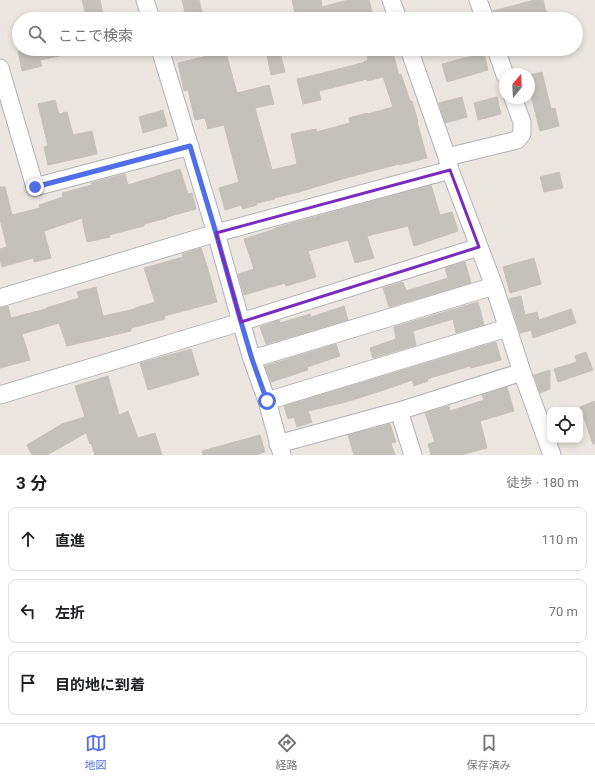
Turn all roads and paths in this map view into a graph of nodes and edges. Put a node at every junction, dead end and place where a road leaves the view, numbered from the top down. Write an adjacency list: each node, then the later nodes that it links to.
1 (146, 0): 4 (street)
2 (391, 0): 5 (street)
3 (478, 0): 6 (street)
4 (149, 12)
5 (395, 12)
6 (482, 12)
7 (162, 56): 13 (street)
8 (411, 56): 14 (street)
9 (498, 56): 11 (street)
10 (0, 68): 13 (street)
11 (503, 68)
12 (515, 104): 14 (street)
13 (190, 146): 15 (street)
14 (449, 163): 15 (street); 16 (street)
15 (216, 233): 18 (street); 19 (street)
16 (479, 247): 17 (street); 19 (street)
17 (494, 286): 20 (street); 21 (street)
18 (0, 298)
19 (241, 322): 21 (street); 23 (street)
20 (508, 328): 22 (street); 24 (street)
21 (252, 359): 24 (street)
22 (522, 372): 25 (street); 28 (street)
23 (0, 395)
24 (267, 401): 26 (street)
25 (399, 411): 26 (street); 27 (street)
26 (280, 449)
27 (413, 455)
28 (552, 455)

